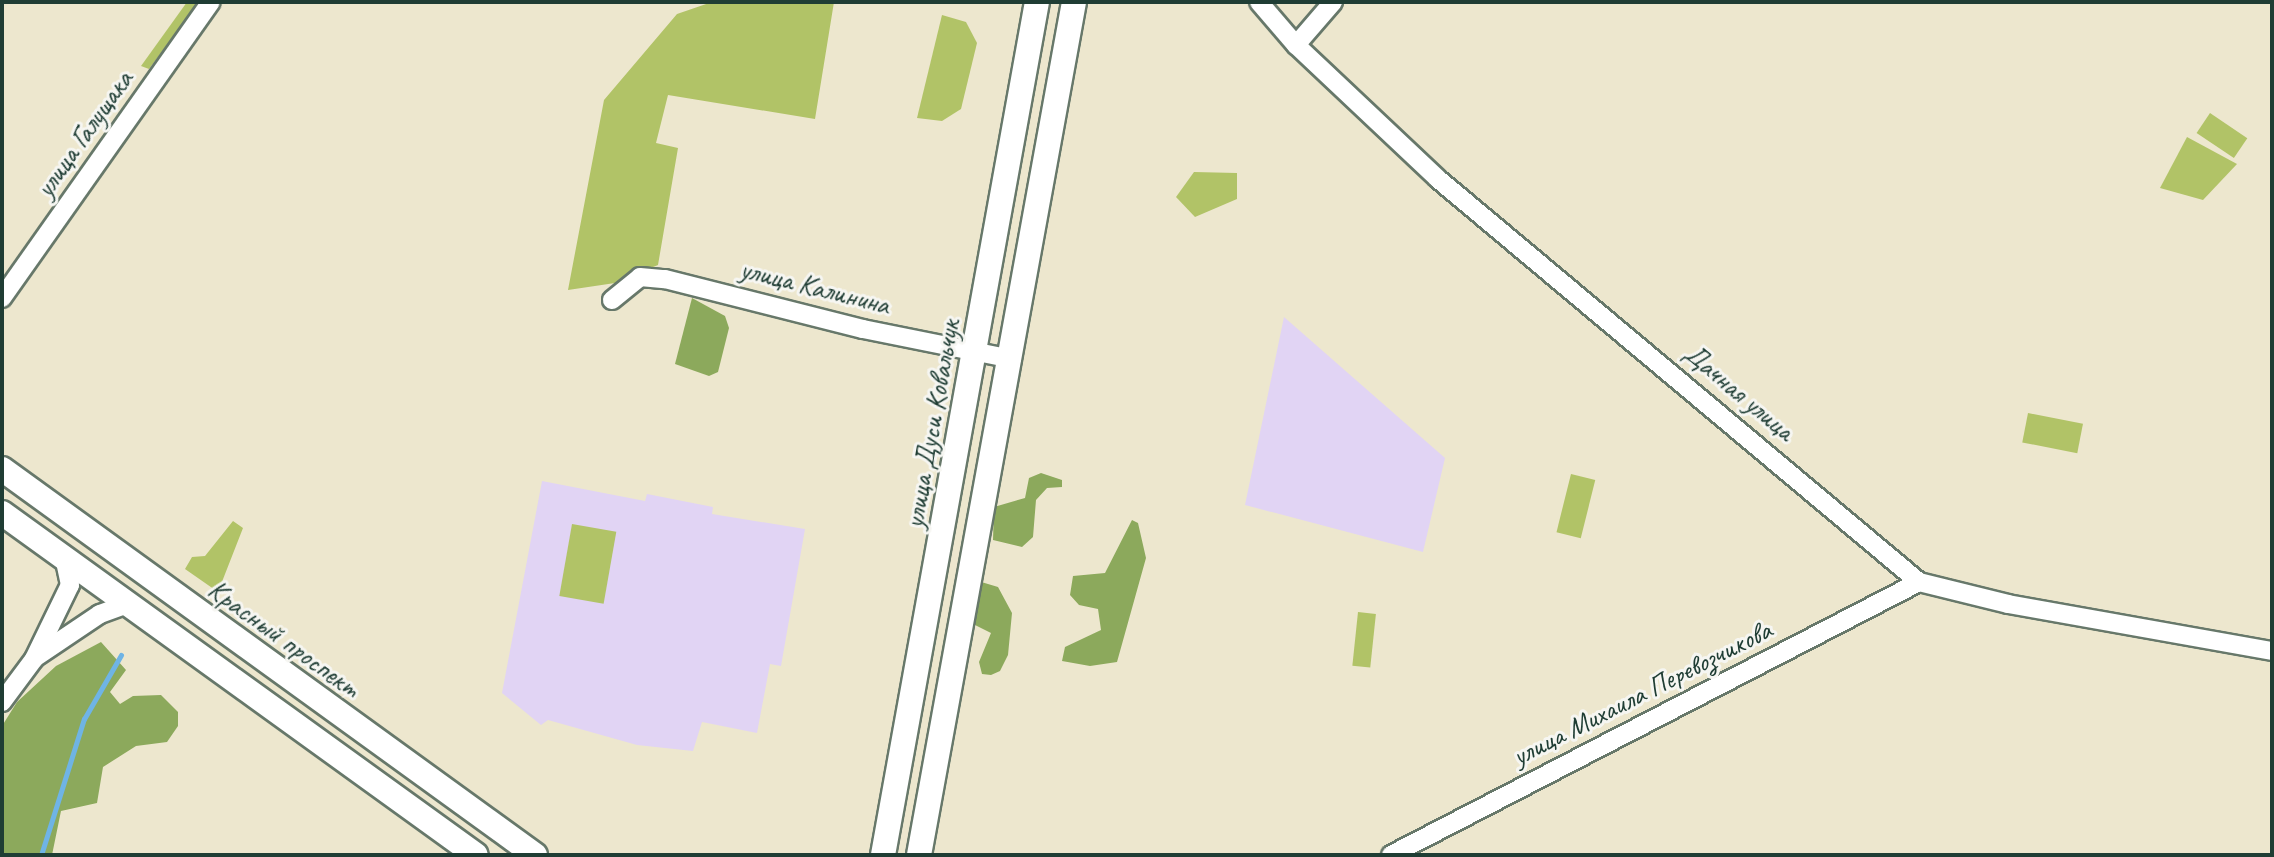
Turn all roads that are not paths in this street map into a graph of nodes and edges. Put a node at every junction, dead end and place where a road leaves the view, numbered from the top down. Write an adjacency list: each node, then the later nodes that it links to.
1 (211, 2): 7 (street, улица Галущака)
2 (1037, 2): 9 (main road, улица Дуси Ковальчук)
3 (1074, 2): 10 (main road)
4 (1259, 2): 6 (street, Дачная улица)
5 (1333, 2): 6 (street)
6 (1296, 45): 14 (street, Дачная улица)
7 (2, 298)
8 (612, 300): 9 (street, улица Калинина)
9 (975, 353): 10 (street, улица Калинина); 21 (main road, улица Дуси Ковальчук)
10 (1012, 359): 22 (main road)
11 (2, 469): 20 (main road, Красный проспект)
12 (2, 513): 13 (main road)
13 (65, 561): 15 (main road); 17 (street)
14 (1919, 582): 16 (street, Дачная улица); 23 (street, улица Михаила Перевозчикова)
15 (125, 605): 17 (street); 19 (main road)
16 (2272, 651)
17 (34, 659): 18 (street)
18 (2, 702)
19 (476, 855)
20 (535, 855)
21 (883, 855)
22 (919, 855)
23 (1391, 855)

